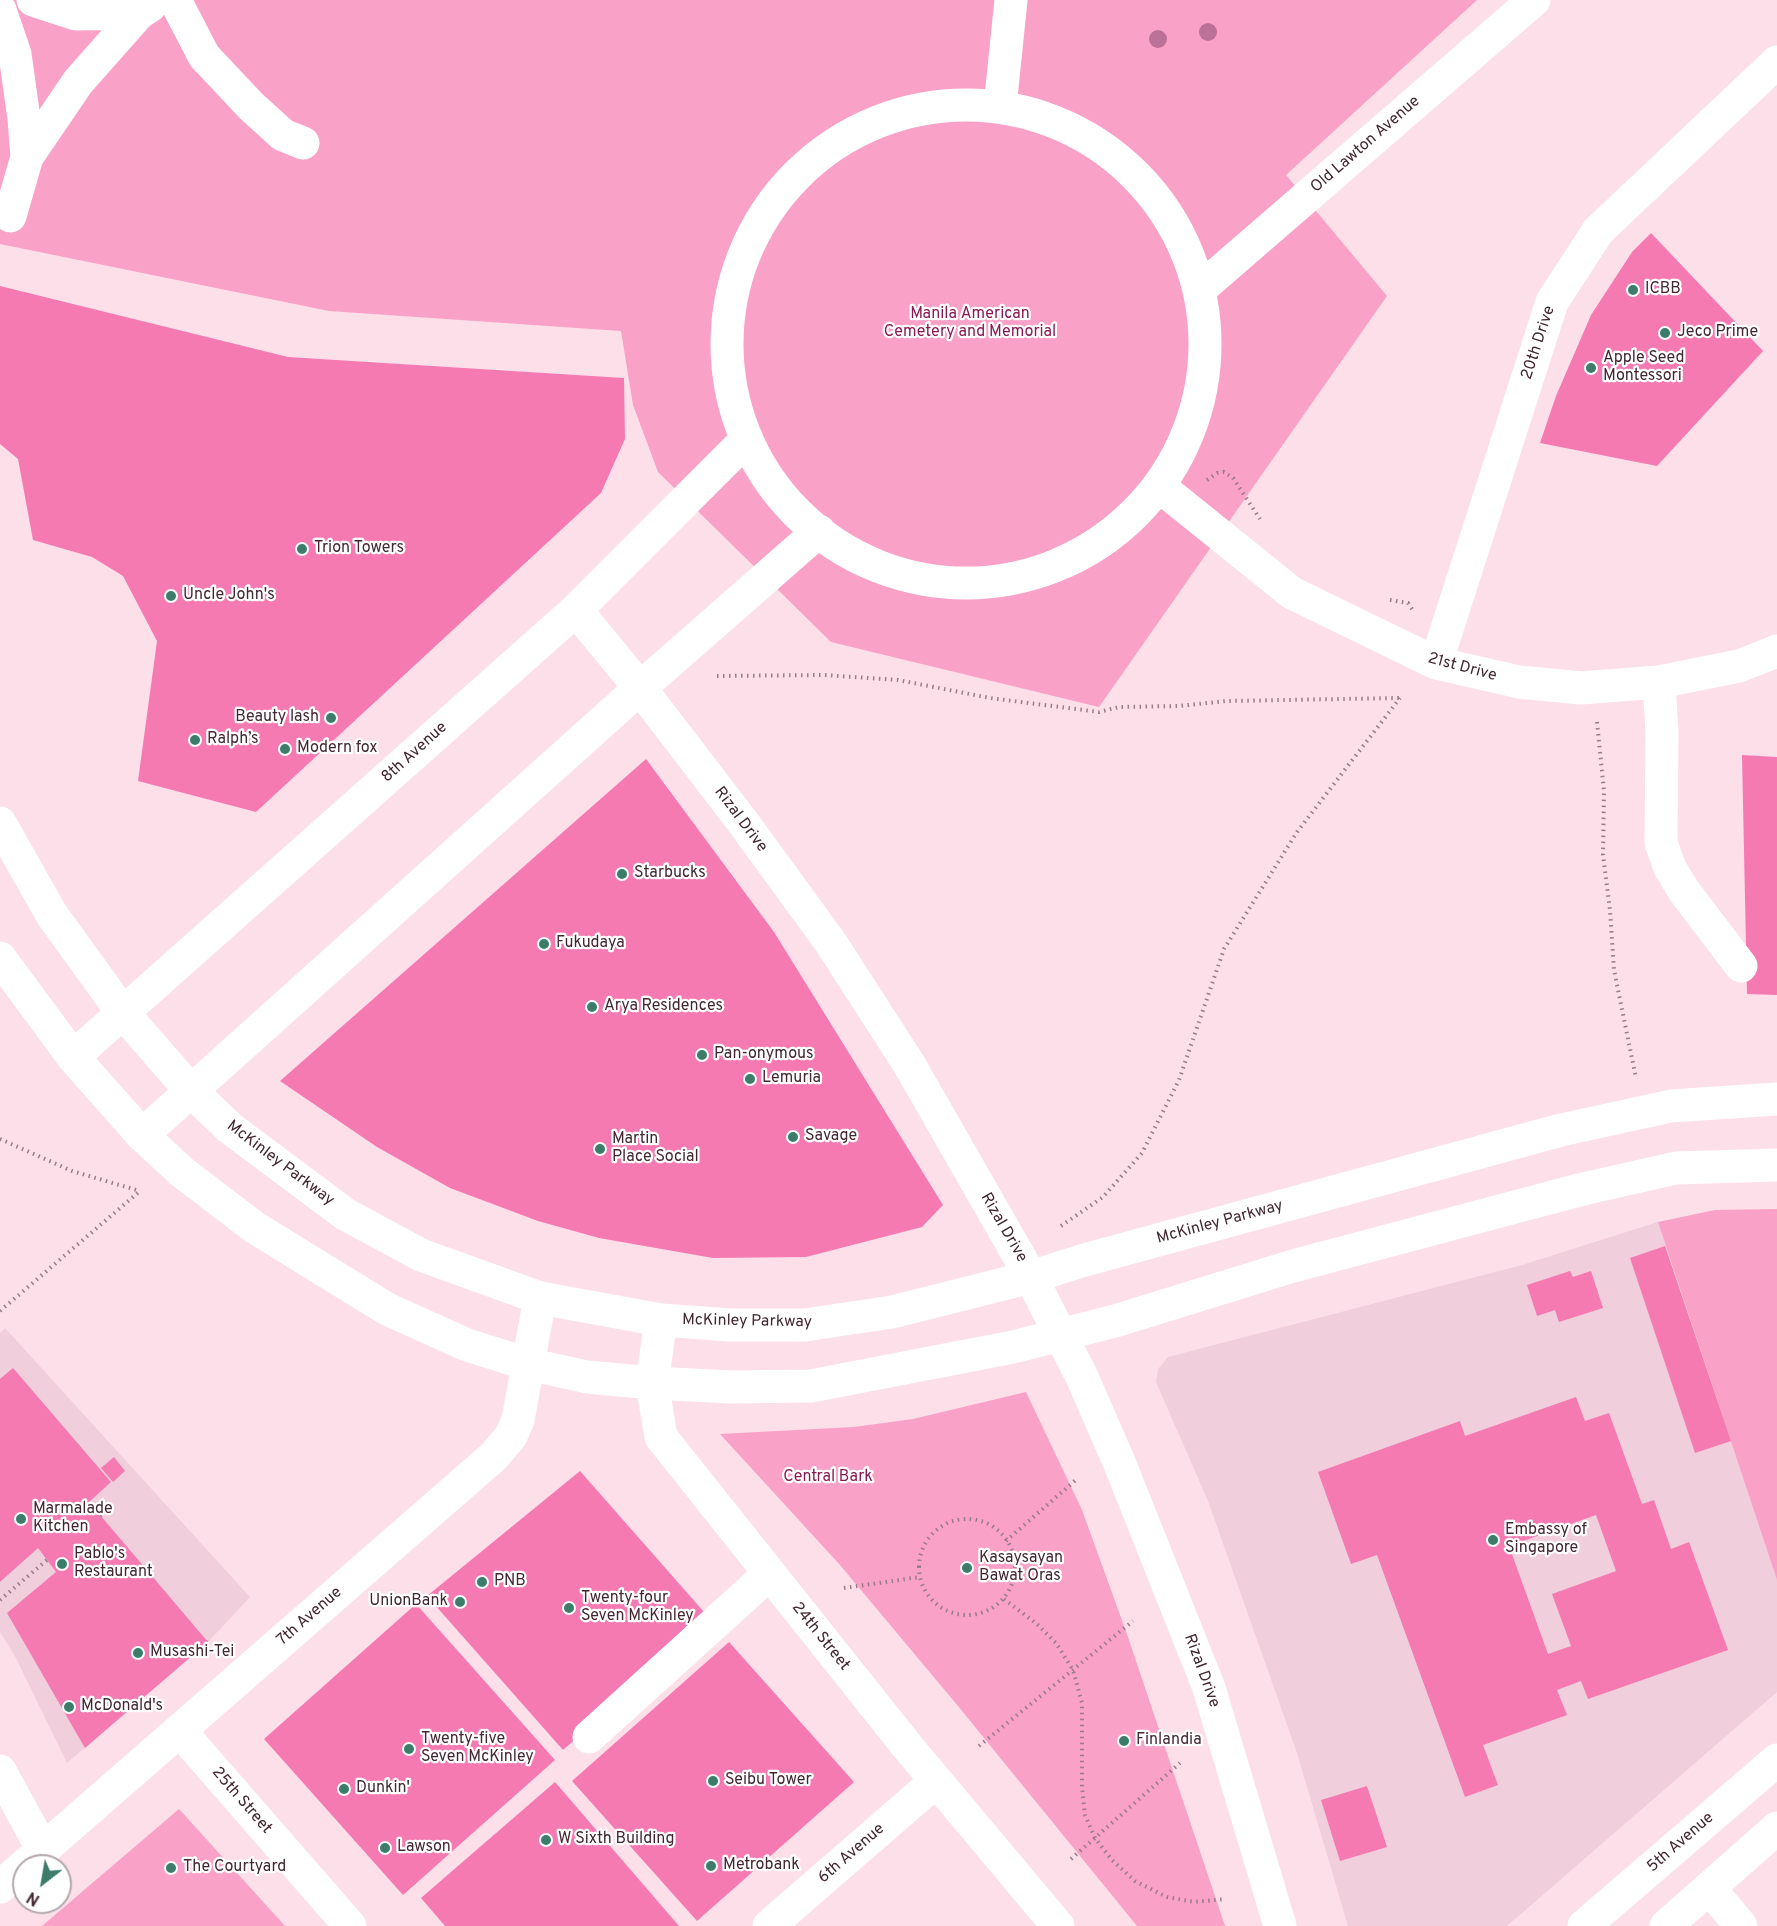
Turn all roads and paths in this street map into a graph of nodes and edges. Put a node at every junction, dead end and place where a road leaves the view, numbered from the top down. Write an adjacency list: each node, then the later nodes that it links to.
1 (33, 0): 5 (street)
2 (175, 0): 9 (street)
3 (1011, 0): 8 (street)
4 (1534, 0): 12 (street, Old Lawton Avenue)
5 (149, 6): 10 (street)
6 (0, 10): 10 (street)
7 (1777, 62): 21 (street, 20th Drive)
8 (1000, 107): 12 (street); 13 (street)
9 (303, 143)
10 (27, 157): 11 (street)
11 (10, 216)
12 (1199, 290): 14 (street)
13 (747, 439): 17 (street); 19 (street, 8th Avenue)
14 (1159, 486): 15 (street, 21st Drive); 17 (street)
15 (1186, 508): 16 (path); 21 (street, 21st Drive)
16 (1262, 523)
17 (819, 531): 24 (street)
18 (1386, 600): 21 (path)
19 (576, 609): 24 (street, Rizal Drive); 29 (street, 8th Avenue)
20 (1777, 651): 23 (street, 21st Drive)
21 (1422, 657): 23 (street, 21st Drive)
22 (717, 676): 37 (path)
23 (1659, 682): 28 (street)
24 (640, 688): 32 (street); 38 (street, Rizal Drive)
25 (1597, 722): 31 (path)
26 (0, 823): 29 (street, McKinley Parkway)
27 (0, 958): 30 (street)
28 (1741, 966)
29 (123, 1013): 30 (street, 8th Avenue); 32 (street, McKinley Parkway)
30 (73, 1057): 34 (street)
31 (1636, 1078)
32 (191, 1091): 34 (street); 39 (street, McKinley Parkway)
33 (1777, 1099): 38 (street, McKinley Parkway)
34 (142, 1135): 43 (street)
35 (0, 1139): 40 (path)
36 (1777, 1165): 42 (street)
37 (1061, 1226)
38 (1031, 1277): 41 (street, McKinley Parkway); 42 (street, Rizal Drive)
39 (540, 1298): 41 (street, McKinley Parkway); 43 (street, 7th Avenue)
40 (0, 1311)
41 (662, 1320): 44 (street, 24th Street)
42 (1061, 1334): 44 (street); 74 (street, Rizal Drive)
43 (528, 1364): 44 (street); 57 (street, 7th Avenue)
44 (652, 1383): 50 (street, 24th Street)
45 (1078, 1478): 48 (path)
46 (109, 1508): 47 (path)
47 (100, 1516)
48 (1006, 1541): 51 (path); 53 (path)
49 (47, 1560): 54 (path)
50 (770, 1574): 58 (street); 63 (street, 24th Street)
51 (920, 1577): 52 (path); 53 (path)
52 (844, 1588)
53 (1004, 1599): 56 (path)
54 (0, 1600)
55 (1133, 1621): 56 (path)
56 (1073, 1670): 59 (path); 65 (path)
57 (180, 1731): 66 (street, 7th Avenue); 71 (street, 25th Street)
58 (589, 1737)
59 (979, 1746)
60 (1777, 1760): 75 (street, 5th Avenue)
61 (1180, 1763): 65 (path)
62 (0, 1772): 66 (street)
63 (936, 1781): 72 (street, 6th Avenue); 73 (street, 24th Street)
64 (1777, 1828): 69 (street)
65 (1095, 1838): 67 (path); 70 (path)
66 (43, 1850): 68 (street, 7th Avenue)
67 (1071, 1859)
68 (0, 1887)
69 (1709, 1888): 76 (street); 77 (street)
70 (1226, 1899)
71 (350, 1926)
72 (769, 1926)
73 (1058, 1926)
74 (1280, 1926)
75 (1584, 1926)
76 (1666, 1926)
77 (1741, 1926)

